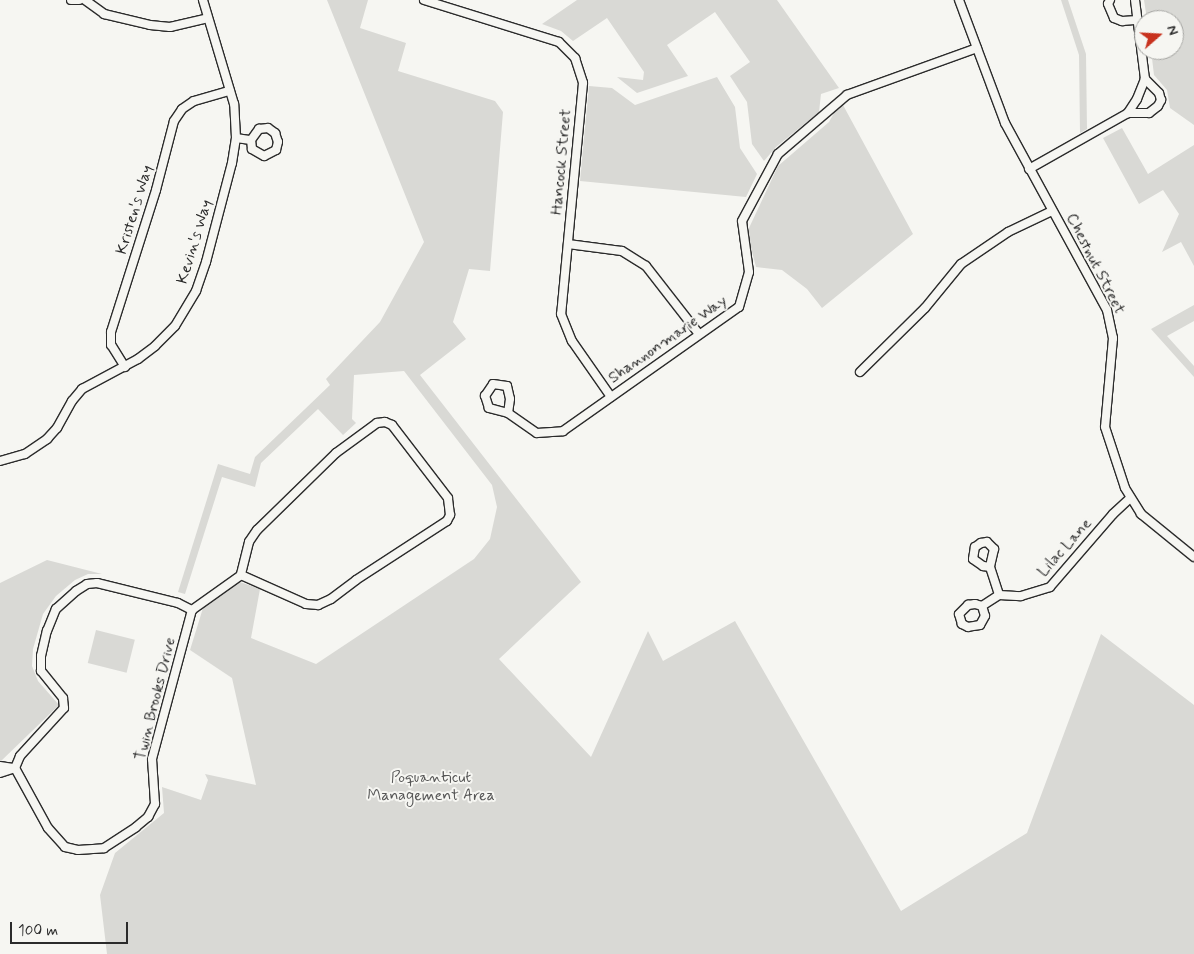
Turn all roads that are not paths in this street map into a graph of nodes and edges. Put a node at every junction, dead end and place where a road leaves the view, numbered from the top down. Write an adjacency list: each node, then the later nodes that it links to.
1 (70, 0): 2 (street)
2 (79, 0)
3 (85, 0): 9 (street)
4 (203, 0): 9 (street, Kevin's Way)
5 (424, 0): 8 (street, Hancock Street)
6 (959, 0): 11 (street, Chestnut Street)
7 (1110, 0): 10 (street)
8 (444, 3): 20 (street, Hancock Street)
9 (208, 18): 14 (street, Kevin's Way)
10 (1134, 20)
11 (977, 48): 18 (street, Chestnut Street); 21 (street, Shannonmarie Way)
12 (1143, 60): 13 (street)
13 (1145, 79): 15 (street); 15 (street)
14 (230, 91): 16 (street, Kevin's Way); 22 (street, Kristen's Way)
15 (1128, 114): 18 (street)
16 (236, 138): 17 (street); 22 (street, Kevin's Way)
17 (251, 140)
18 (1029, 169): 19 (street, Chestnut Street)
19 (1052, 211): 23 (street); 27 (street, Chestnut Street)
20 (568, 244): 21 (street); 24 (street, Hancock Street)
21 (699, 334): 24 (street, Shannonmarie Way)
22 (125, 367): 26 (street, Kevin's Way)
23 (860, 372)
24 (612, 397): 25 (street, Shannonmarie Way)
25 (508, 413)
26 (0, 460)
27 (1130, 498): 28 (street, Chestnut Street); 31 (street, Lilac Lane)
28 (1194, 557)
29 (990, 567): 31 (street)
30 (240, 575): 30 (street); 33 (street)
31 (998, 595): 32 (street)
32 (982, 606)
33 (192, 610): 35 (street); 35 (street, Twin Brooks Drive)
34 (0, 766): 35 (street)
35 (15, 768): 36 (street)
36 (0, 773)

